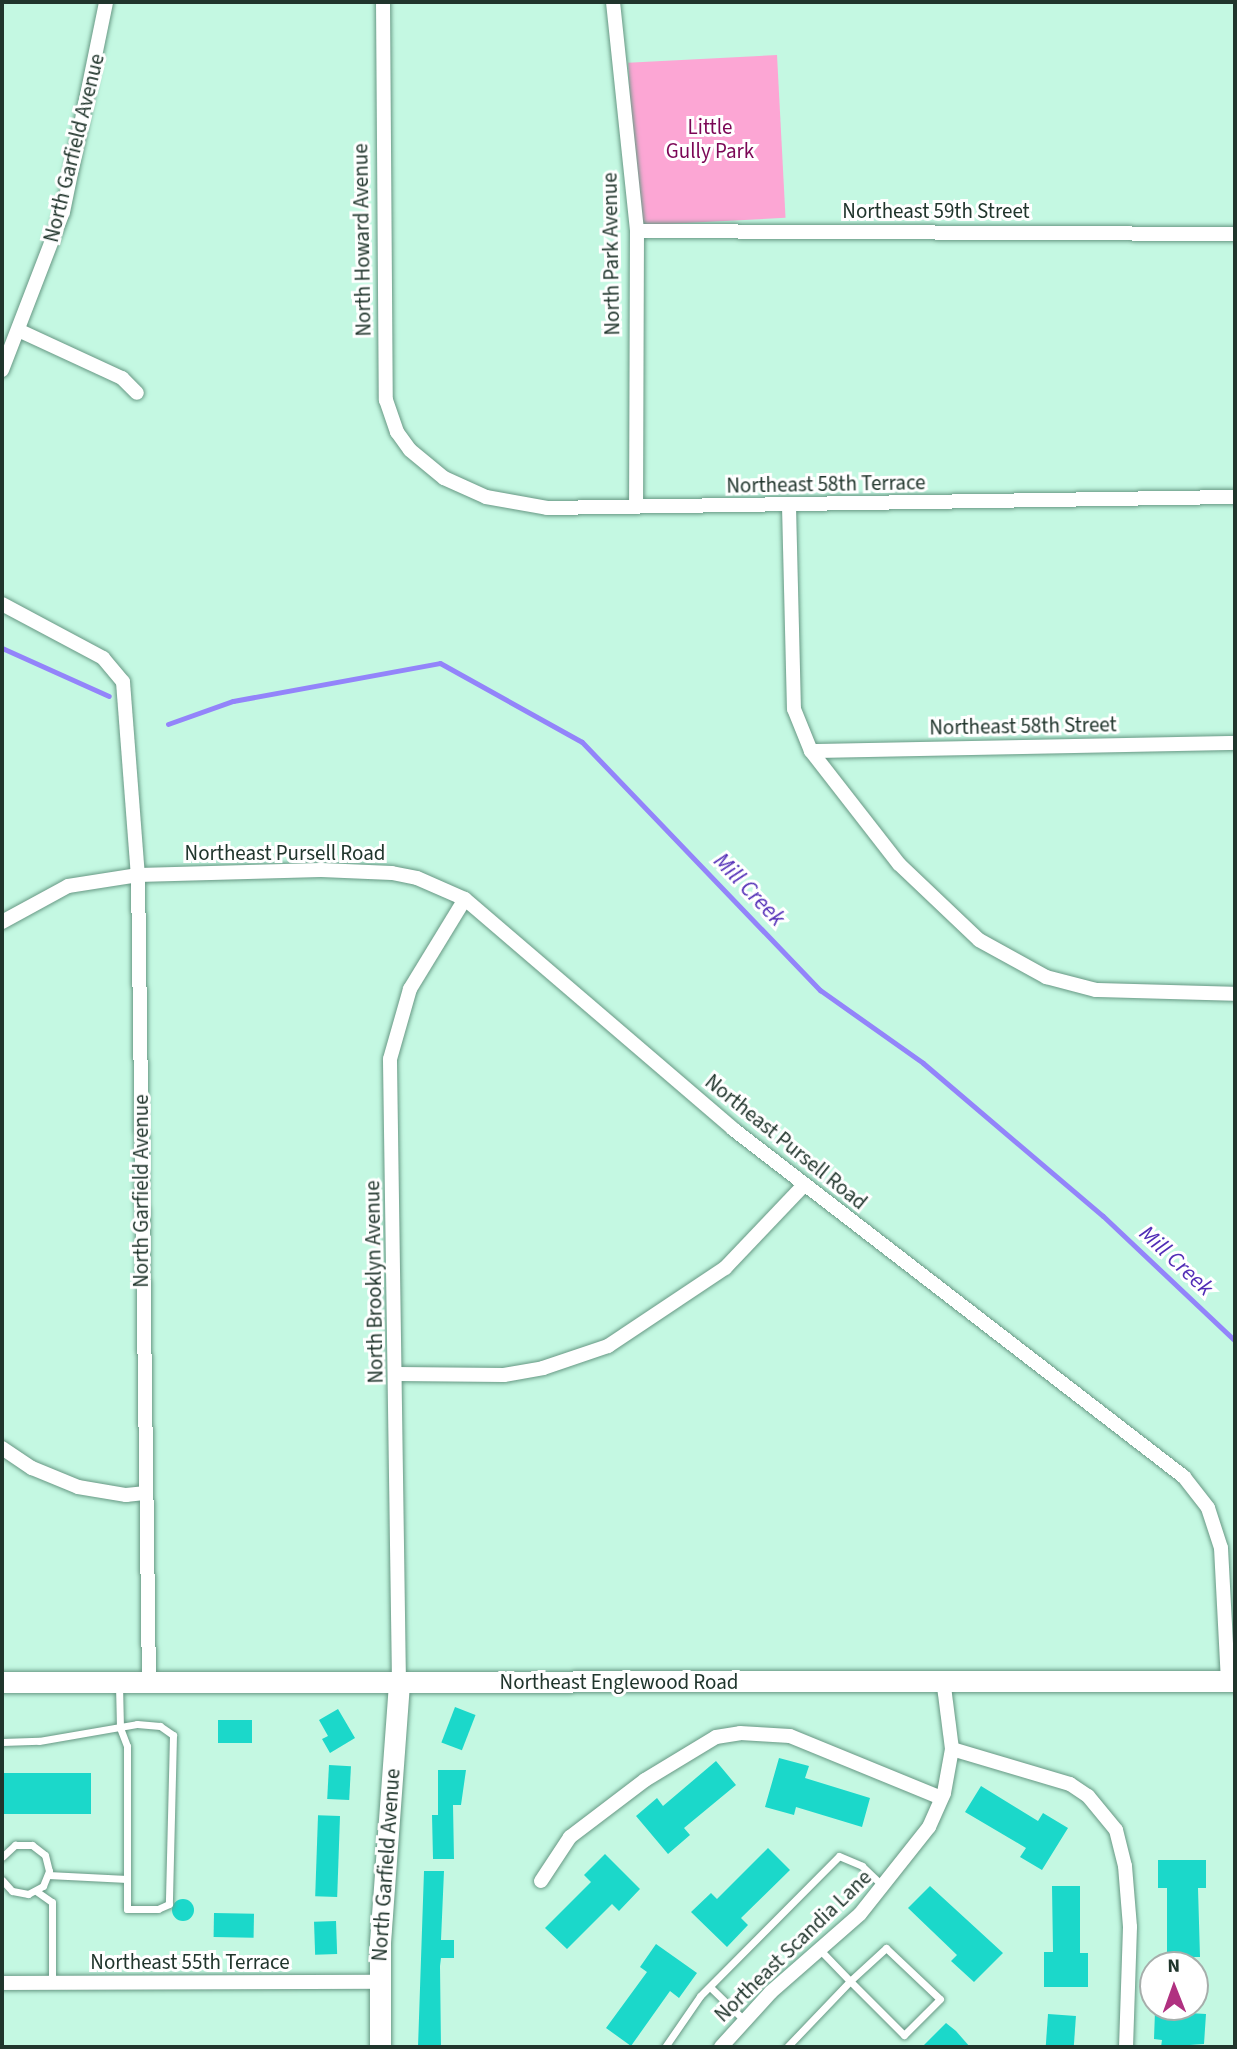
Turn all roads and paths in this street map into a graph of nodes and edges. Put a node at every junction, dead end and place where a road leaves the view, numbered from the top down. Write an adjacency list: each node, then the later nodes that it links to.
1 (106, 2): 6 (street, North Garfield Avenue)
2 (383, 2): 9 (street, North Howard Avenue)
3 (613, 2): 4 (street, North Park Avenue)
4 (636, 231): 5 (street, Northeast 59th Street); 12 (street, North Park Avenue)
5 (1235, 234)
6 (18, 330): 7 (street, North Garfield Avenue); 8 (street)
7 (2, 370)
8 (137, 393)
9 (426, 465): 12 (street, Northeast 58th Terrace)
10 (1235, 497): 11 (street, Northeast 58th Terrace)
11 (789, 506): 12 (street, Northeast 58th Terrace); 15 (street)
12 (636, 507)
13 (2, 604): 16 (street, North Garfield Avenue)
14 (1235, 743): 15 (street, Northeast 58th Street)
15 (811, 751): 19 (street)
16 (138, 875): 17 (street, Northeast Pursell Road); 18 (street, Northeast Pursell Road); 23 (street, North Garfield Avenue)
17 (465, 899): 20 (street, Northeast Pursell Road); 21 (street, North Brooklyn Avenue)
18 (2, 922)
19 (1235, 995)
20 (804, 1185): 21 (street); 25 (street, Northeast Pursell Road)
21 (398, 1374): 29 (street, North Brooklyn Avenue)
22 (2, 1448): 23 (street)
23 (144, 1493): 28 (street, North Garfield Avenue)
24 (943, 1679): 25 (main road, Northeast Englewood Road); 29 (main road, Northeast Englewood Road); 32 (street, Northeast Scandia Lane)
25 (1232, 1681)
26 (2, 1682): 27 (main road, Northeast Englewood Road)
27 (119, 1682): 28 (main road, Northeast Englewood Road); 30 (lane)
28 (149, 1682): 29 (main road, Northeast Englewood Road)
29 (399, 1683): 43 (main road, North Garfield Avenue)
30 (120, 1728): 31 (lane); 36 (lane); 36 (lane)
31 (2, 1742)
32 (952, 1749): 33 (street, Northeast Scandia Lane); 52 (street)
33 (941, 1798): 38 (street); 39 (street, Northeast Scandia Lane)
34 (2, 1857): 35 (lane)
35 (48, 1875): 36 (lane); 40 (lane)
36 (127, 1879)
37 (2, 1880): 40 (lane)
38 (541, 1881)
39 (884, 1887): 41 (street, Northeast Scandia Lane); 46 (lane)
40 (36, 1891): 45 (lane)
41 (821, 1951): 42 (lane); 47 (street, Northeast Scandia Lane)
42 (850, 1981): 42 (lane); 51 (lane)
43 (379, 1982): 45 (street, Northeast 55th Terrace); 48 (main road, North Garfield Avenue)
44 (2, 1983): 45 (street, Northeast 55th Terrace)
45 (52, 1983)
46 (710, 1987): 47 (lane); 49 (lane)
47 (744, 2020): 50 (street, Northeast Scandia Lane)
48 (380, 2047)
49 (665, 2047)
50 (721, 2047)
51 (787, 2047)
52 (1126, 2047)

